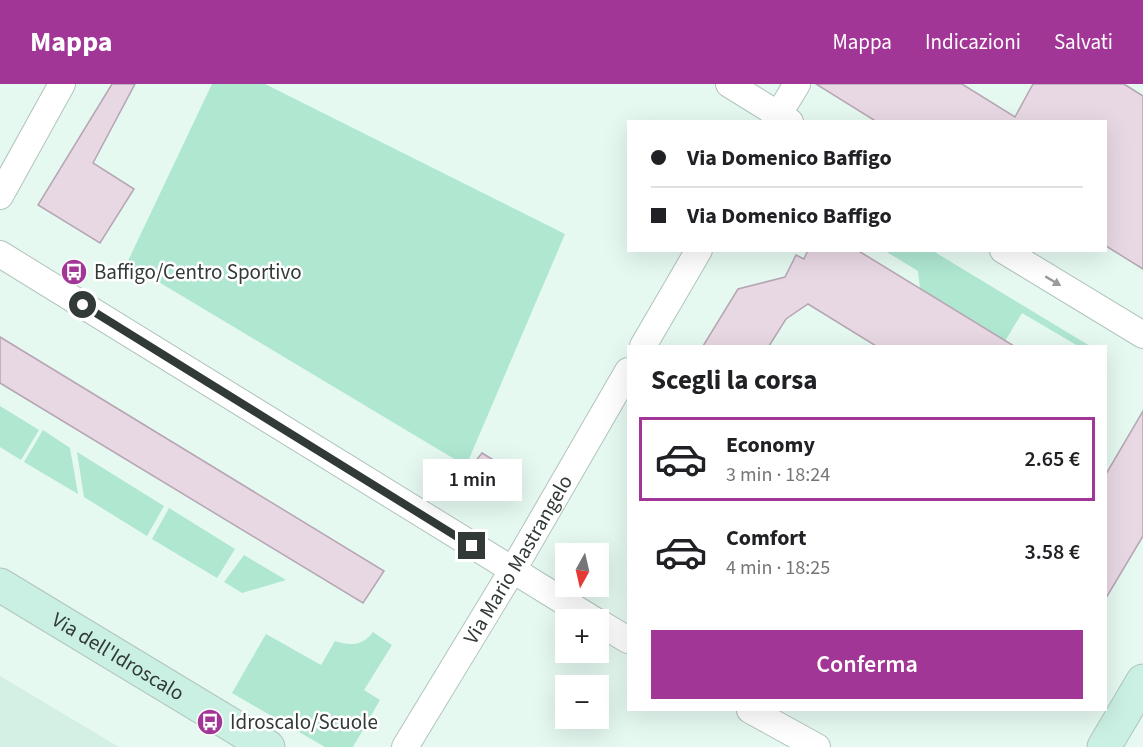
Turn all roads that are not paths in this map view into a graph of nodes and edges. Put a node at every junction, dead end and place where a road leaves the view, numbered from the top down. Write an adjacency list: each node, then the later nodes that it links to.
1 (62, 84): 5 (street)
2 (729, 84): 4 (street)
3 (797, 84): 4 (street)
4 (781, 119)
5 (0, 196)
6 (698, 252): 10 (street)
7 (1006, 252): 9 (street, one-way to 9)
8 (0, 254): 12 (street)
9 (1143, 335)
10 (644, 345)
11 (627, 373): 12 (street, Via Mario Mastrangelo)
12 (512, 570): 14 (street); 20 (street, Via Mario Mastrangelo)
13 (0, 585): 19 (street, Via dell'Idroscalo)
14 (576, 609)
15 (609, 629): 16 (street)
16 (627, 639)
17 (1143, 681): 22 (street)
18 (752, 711): 21 (street)
19 (268, 747)
20 (405, 747)
21 (817, 747)
22 (1104, 747)

